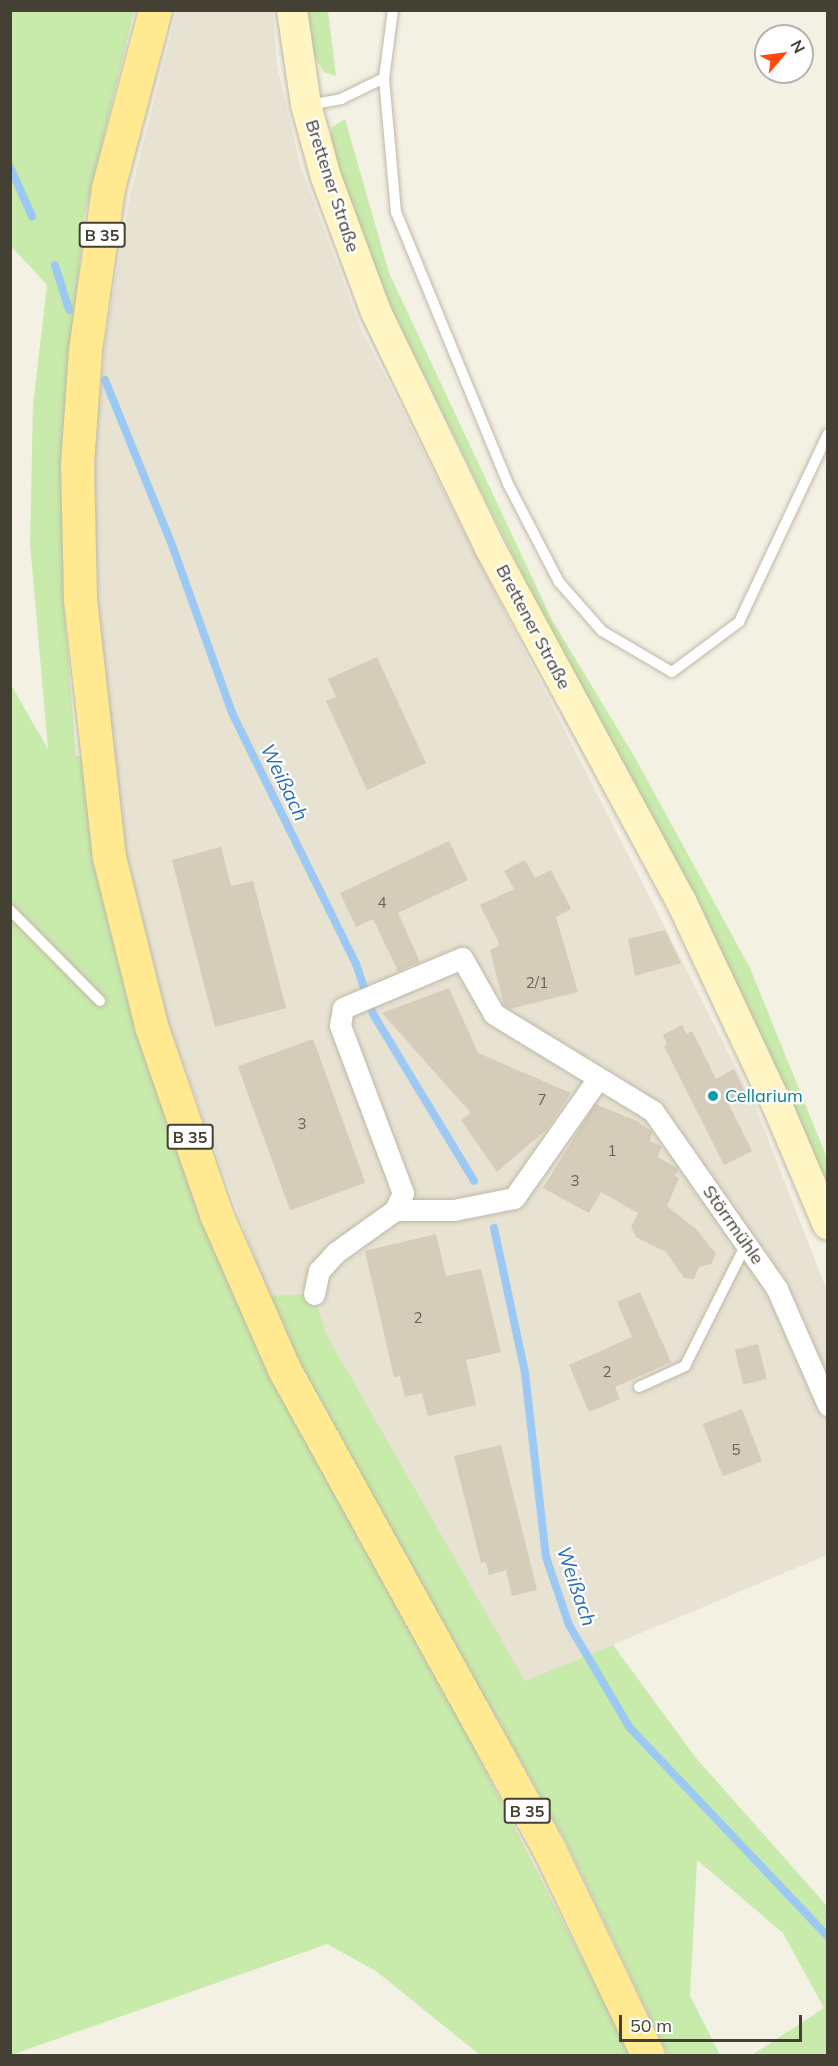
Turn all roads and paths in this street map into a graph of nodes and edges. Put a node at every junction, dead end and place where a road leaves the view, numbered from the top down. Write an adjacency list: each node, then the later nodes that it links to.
1 (155, 10): 16 (main road, B 35)
2 (292, 10): 5 (street, Brettener Straße)
3 (393, 10): 4 (lane)
4 (384, 78): 5 (lane); 6 (lane)
5 (306, 105): 11 (street, Brettener Straße)
6 (828, 434)
7 (10, 910): 8 (lane)
8 (100, 1001)
9 (597, 1080): 10 (street); 10 (street, Störrmühle); 12 (street, Störrmühle)
10 (395, 1210): 13 (street)
11 (828, 1225)
12 (746, 1244): 14 (lane); 15 (street, Störrmühle)
13 (314, 1294)
14 (639, 1387)
15 (828, 1405)
16 (648, 2055)

